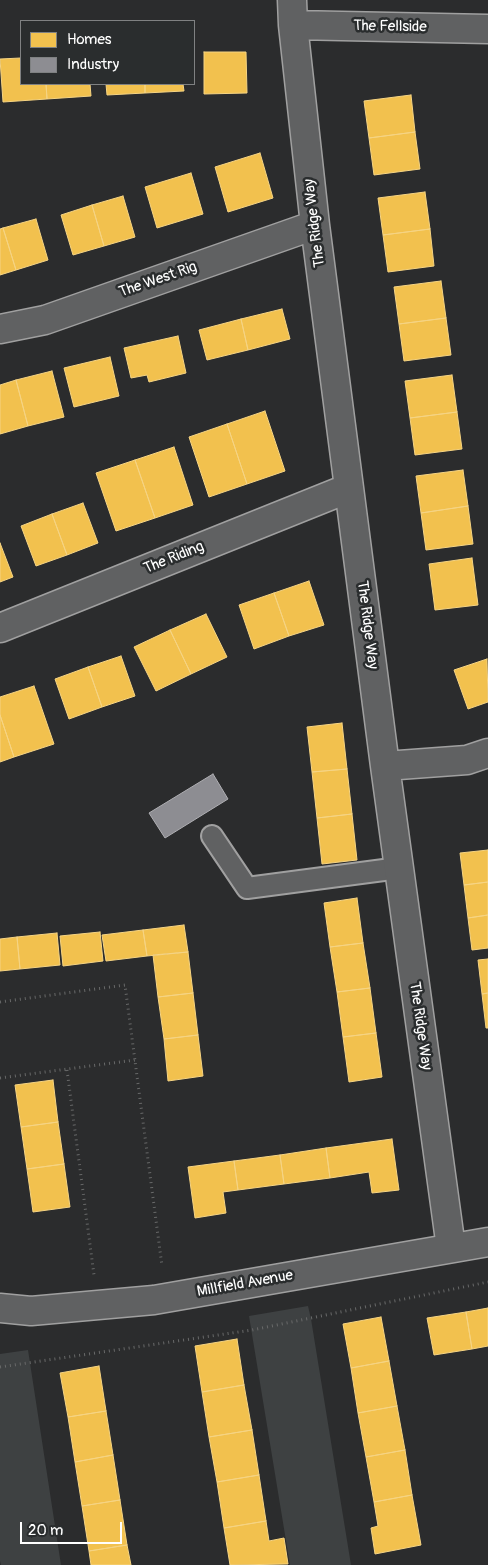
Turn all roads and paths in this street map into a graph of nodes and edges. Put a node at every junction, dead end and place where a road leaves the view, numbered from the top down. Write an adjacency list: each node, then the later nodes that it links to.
1 (292, 12): 2 (street, The Fellside); 3 (street, The Ridge Way)
2 (488, 29)
3 (315, 225): 4 (street, The West Rig); 5 (street, The Ridge Way)
4 (0, 329)
5 (349, 488): 6 (street, The Riding); 8 (street, The Ridge Way)
6 (0, 628)
7 (488, 753): 8 (street)
8 (385, 766): 10 (street, The Ridge Way)
9 (212, 836): 10 (lane)
10 (399, 868): 16 (street, The Ridge Way)
11 (0, 1002): 12 (path)
12 (135, 1060): 13 (path); 18 (path)
13 (67, 1070): 14 (path); 19 (path)
14 (0, 1078)
15 (488, 1242): 16 (street, Millfield Avenue)
16 (451, 1248): 18 (street, Millfield Avenue)
17 (488, 1282): 21 (path)
18 (166, 1298): 19 (street, Millfield Avenue)
19 (98, 1305): 20 (street, Millfield Avenue)
20 (0, 1308)
21 (0, 1367)

